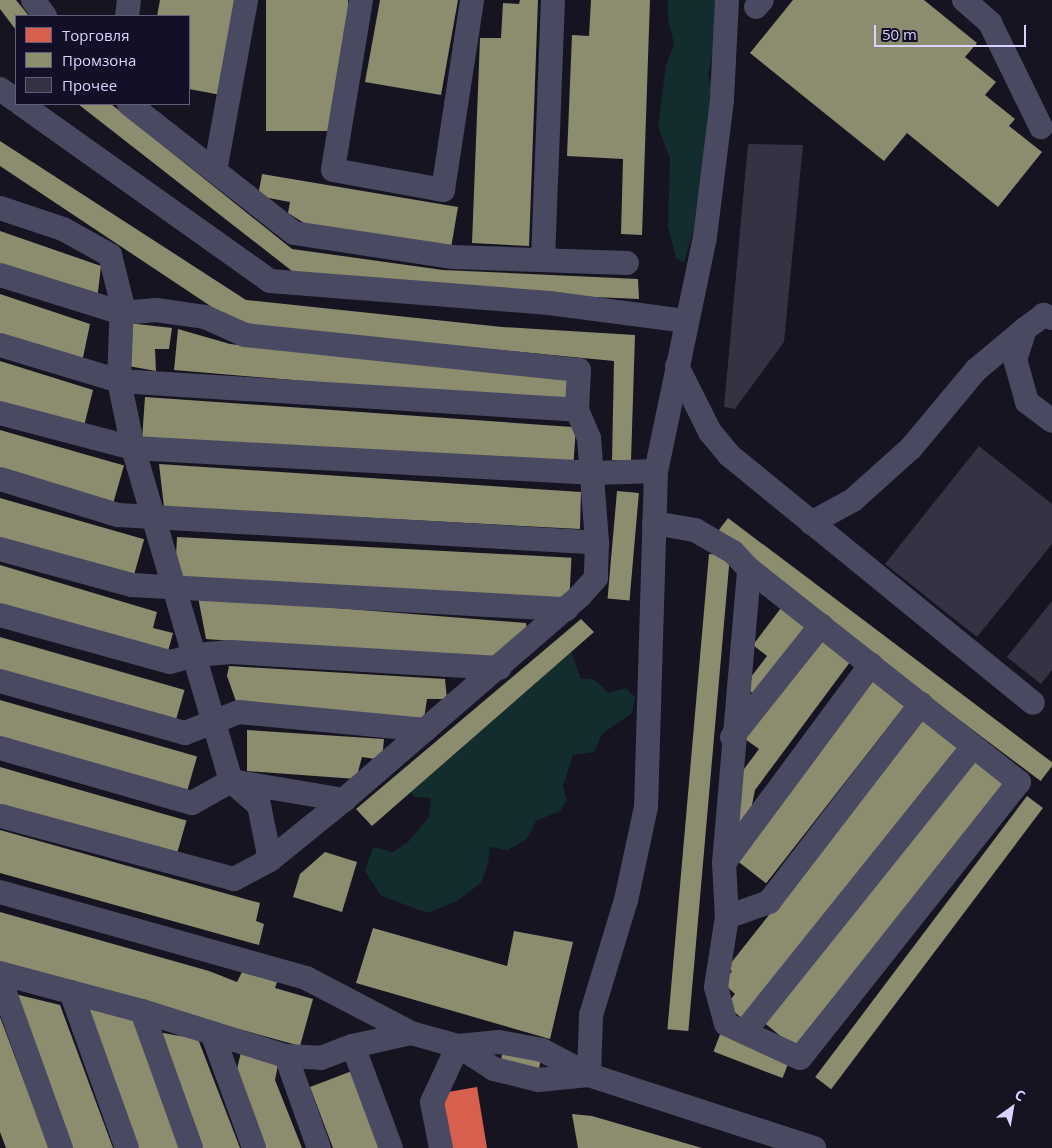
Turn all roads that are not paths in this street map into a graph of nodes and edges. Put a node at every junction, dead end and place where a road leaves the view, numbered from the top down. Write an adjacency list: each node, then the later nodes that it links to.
1 (33, 0): 9 (lane)
2 (129, 0): 10 (lane)
3 (246, 0): 16 (lane)
4 (361, 0): 5 (lane)
5 (472, 0)
6 (553, 0): 18 (lane)
7 (727, 0): 23 (lane)
8 (964, 0): 15 (lane)
9 (44, 15)
10 (127, 15)
11 (0, 88): 12 (lane)
12 (15, 99)
13 (22, 105): 23 (lane)
14 (130, 105): 16 (lane)
15 (1041, 127)
16 (215, 172): 18 (lane)
17 (0, 208): 21 (lane)
18 (543, 260): 19 (lane)
19 (627, 264)
20 (0, 275): 21 (lane)
21 (122, 312): 27 (lane); 28 (lane)
22 (1052, 318): 24 (lane)
23 (685, 321): 26 (lane)
24 (1024, 329): 30 (lane); 37 (lane)
25 (0, 345): 27 (lane)
26 (677, 366): 32 (lane); 37 (lane)
27 (119, 382): 28 (lane); 31 (lane)
28 (577, 410): 33 (lane)
29 (0, 413): 31 (lane)
30 (1052, 421)
31 (133, 448): 33 (lane); 35 (lane)
32 (656, 471): 33 (lane); 36 (lane)
33 (594, 473): 38 (lane)
34 (0, 480): 35 (lane)
35 (153, 515): 38 (lane); 41 (lane)
36 (654, 523): 40 (lane); 73 (lane)
37 (811, 523): 49 (lane)
38 (597, 543): 42 (lane)
39 (0, 549): 41 (lane)
40 (749, 569): 44 (lane); 53 (lane)
41 (174, 586): 42 (lane); 45 (lane)
42 (566, 609): 47 (lane)
43 (0, 615): 45 (lane)
44 (821, 625): 46 (lane); 53 (lane)
45 (196, 655): 47 (lane); 51 (lane)
46 (871, 664): 50 (lane); 60 (lane)
47 (500, 668): 52 (lane)
48 (0, 681): 51 (lane)
49 (1033, 703)
50 (922, 704): 54 (lane); 62 (lane)
51 (213, 721): 52 (lane); 56 (lane)
52 (425, 730): 57 (lane)
53 (732, 737): 60 (lane)
54 (973, 746): 67 (lane); 67 (lane)
55 (0, 748): 56 (lane)
56 (231, 781): 57 (lane); 59 (lane)
57 (344, 800): 59 (lane)
58 (0, 816): 59 (lane)
59 (270, 860)
60 (724, 863): 62 (lane)
61 (0, 892): 69 (lane)
62 (727, 917): 67 (lane)
63 (0, 973): 65 (lane)
64 (0, 979): 74 (lane)
65 (71, 992): 66 (lane); 75 (lane)
66 (142, 1011): 68 (lane); 76 (lane)
67 (745, 1031)
68 (212, 1033): 72 (lane); 77 (lane)
69 (411, 1033): 70 (lane); 71 (lane)
70 (353, 1046): 72 (lane); 79 (lane)
71 (458, 1046): 73 (lane); 80 (lane)
72 (286, 1056): 78 (lane)
73 (589, 1075): 81 (lane)
74 (61, 1148)
75 (127, 1148)
76 (191, 1148)
77 (254, 1148)
78 (319, 1148)
79 (391, 1148)
80 (441, 1148)
81 (814, 1148)

